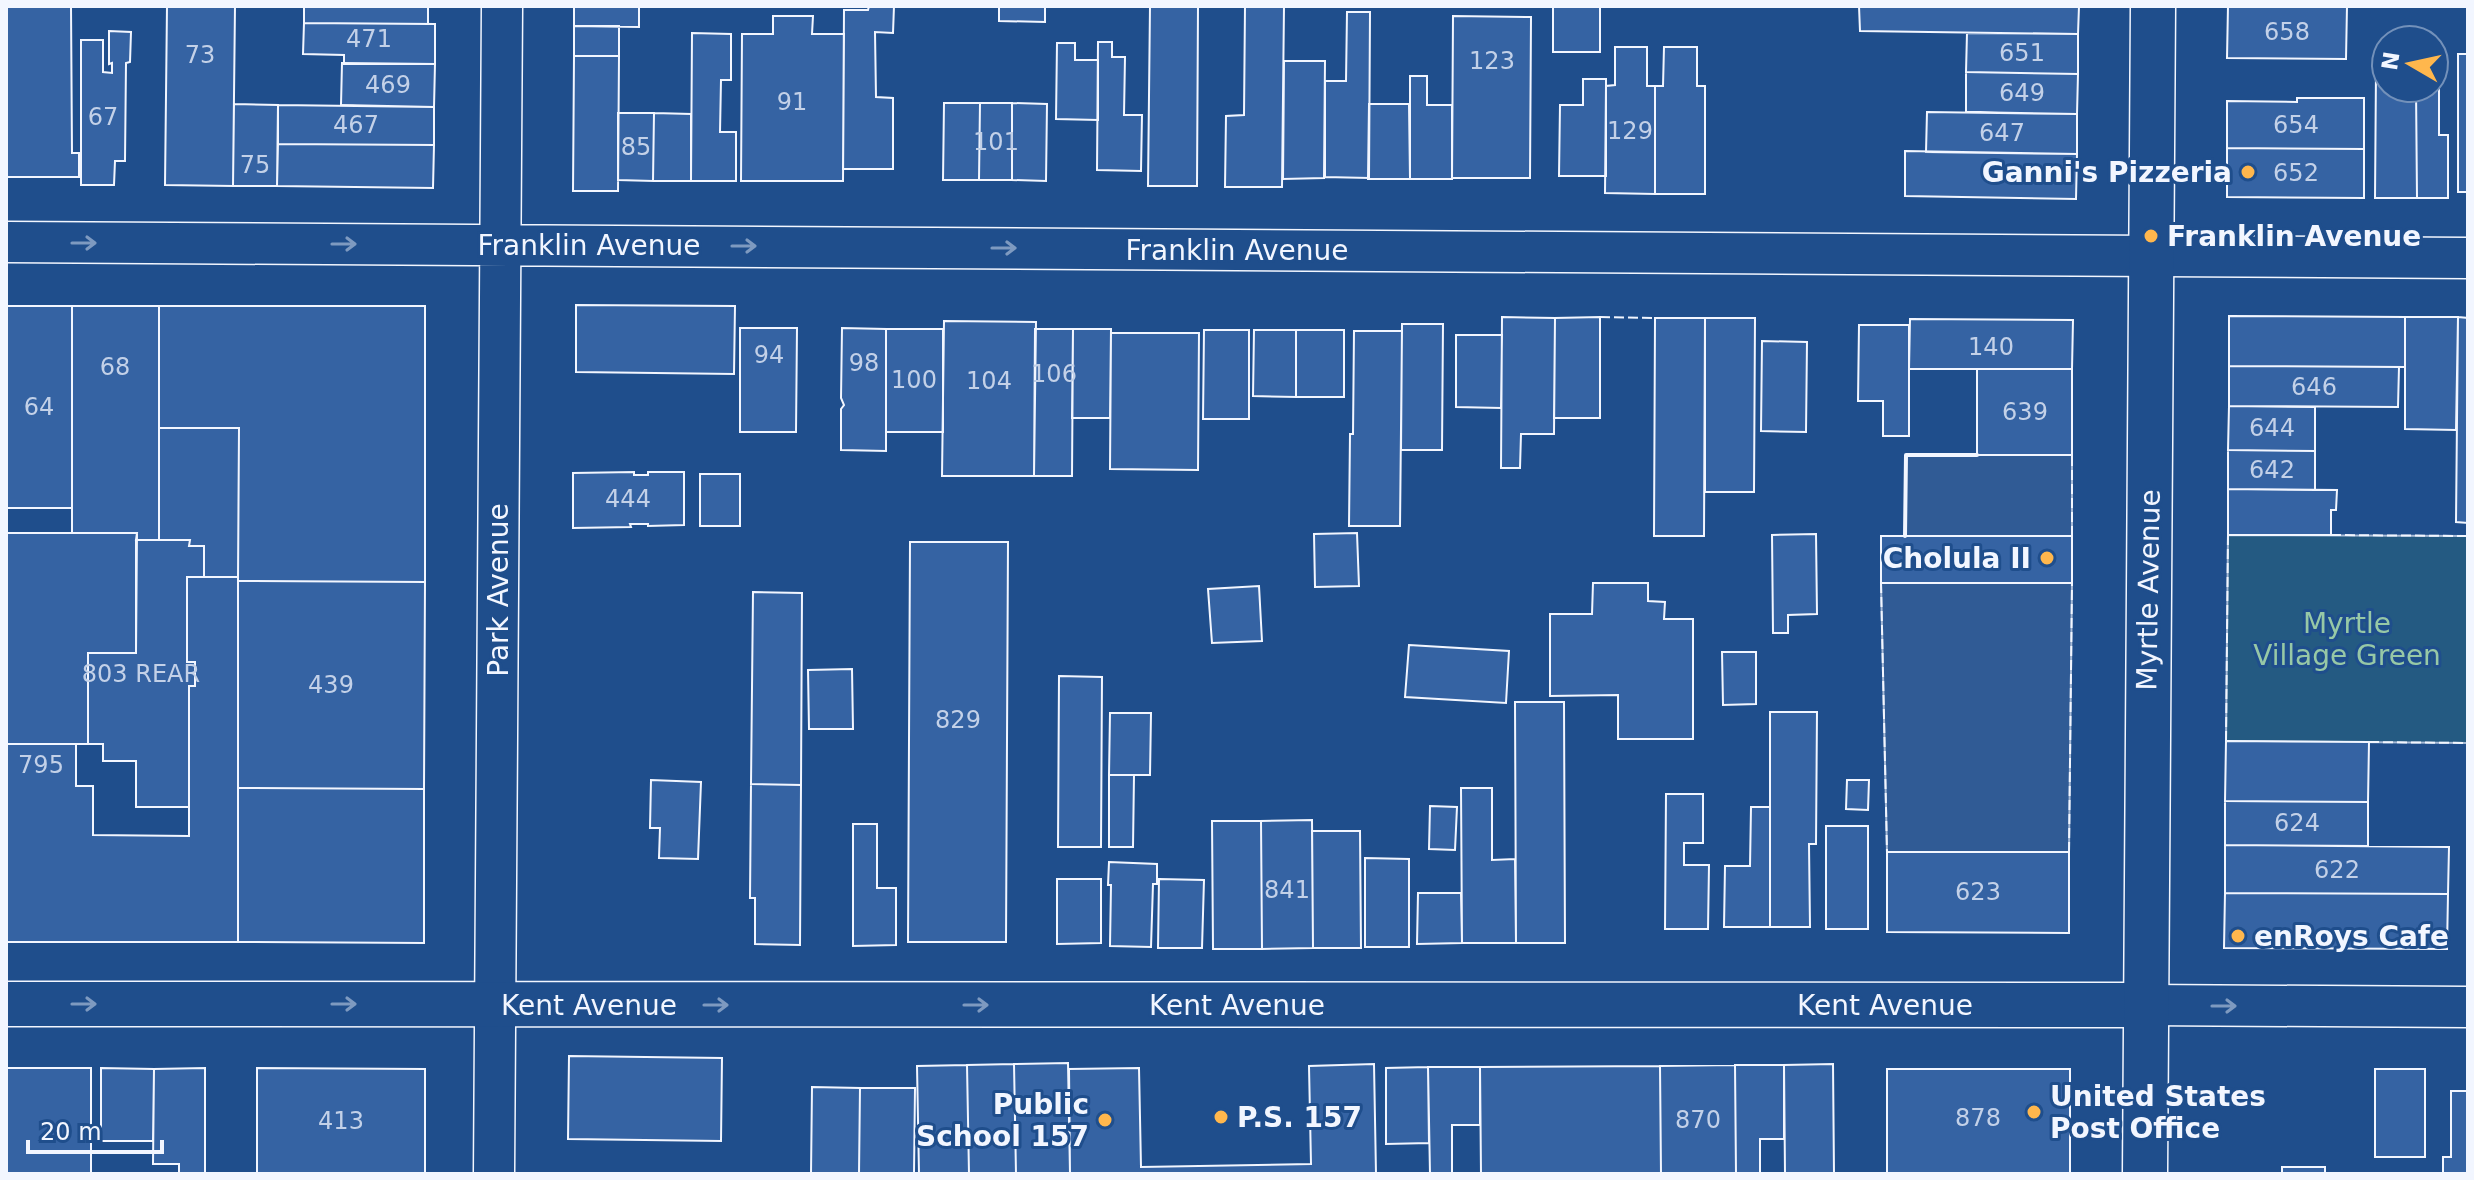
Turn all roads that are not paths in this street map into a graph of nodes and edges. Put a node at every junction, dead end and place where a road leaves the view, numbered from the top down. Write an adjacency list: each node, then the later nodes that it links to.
1 (502, 6): 4 (street, Park Avenue)
2 (2153, 6): 5 (main road, Myrtle Avenue)
3 (6, 242): 4 (street, Franklin Avenue, one-way to 4)
4 (501, 245): 5 (street, Franklin Avenue, one-way to 5); 8 (street, Park Avenue)
5 (2151, 256): 6 (street, Franklin Avenue); 9 (main road, Myrtle Avenue)
6 (2468, 258)
7 (6, 1004): 8 (main road, Kent Avenue, one-way to 8)
8 (495, 1005): 9 (main road, Kent Avenue, one-way to 9); 11 (street, Park Avenue)
9 (2146, 1005): 10 (street, Kent Avenue, one-way to 10); 12 (main road, Myrtle Avenue)
10 (2468, 1007)
11 (494, 1174)
12 (2145, 1174)

